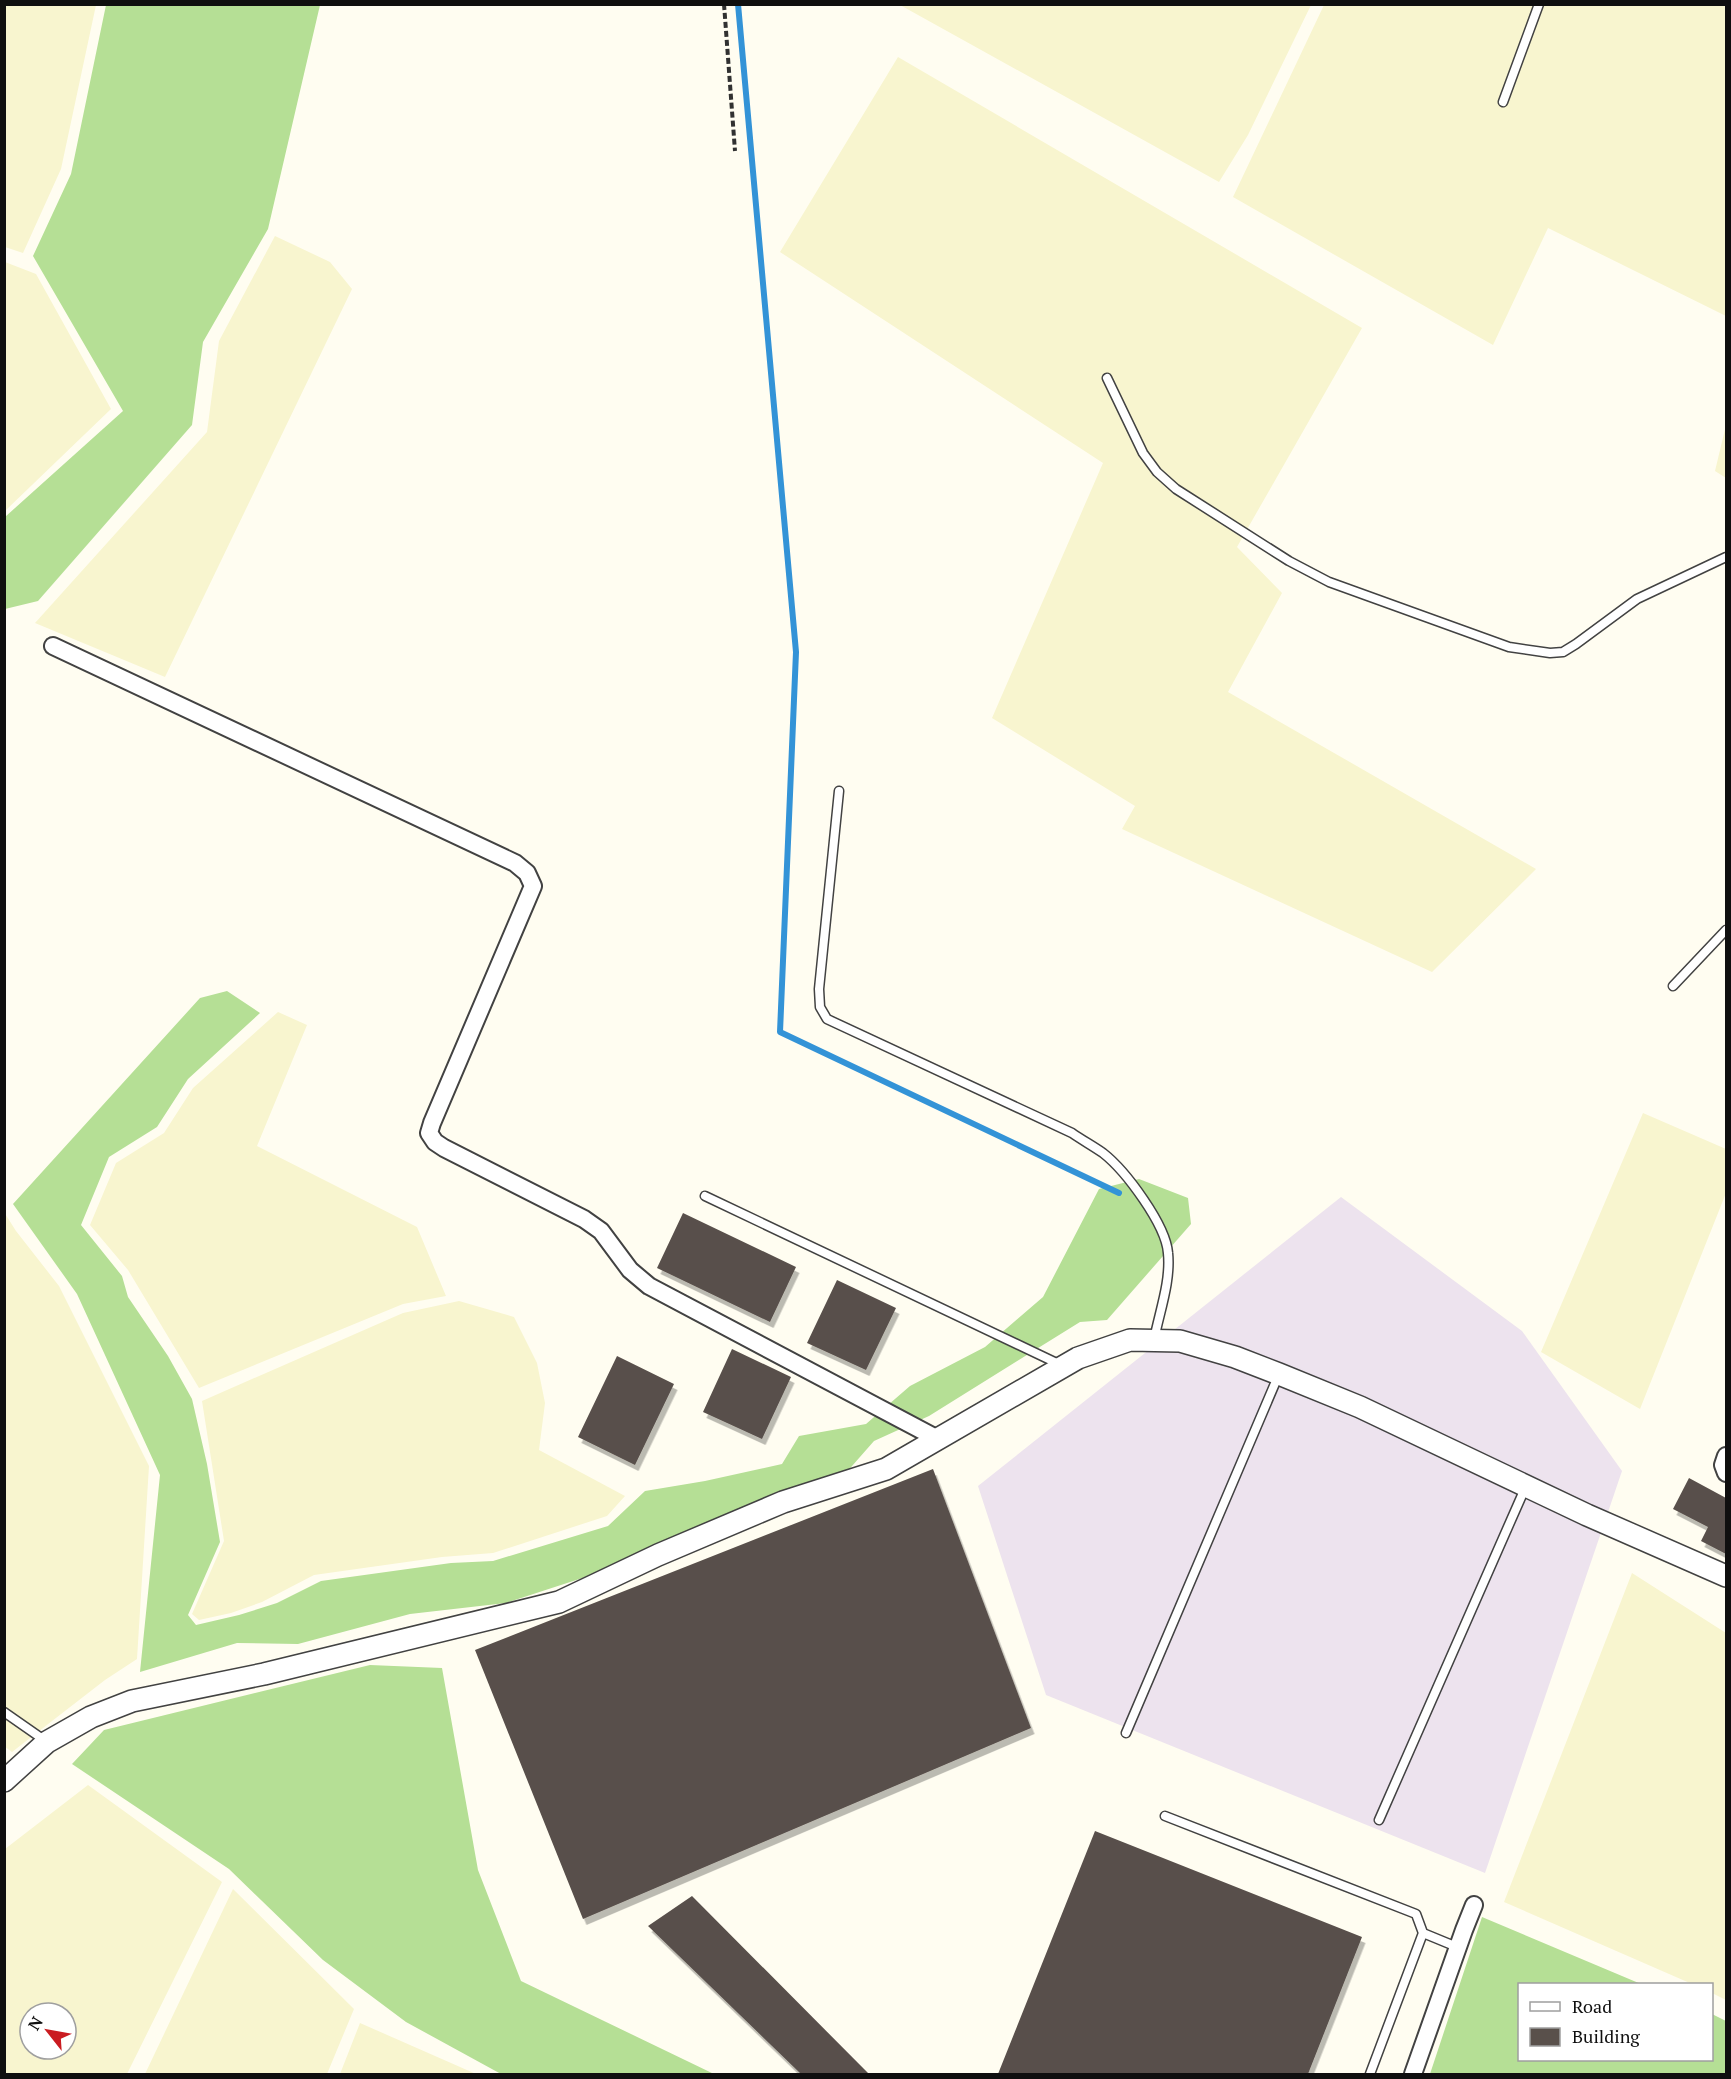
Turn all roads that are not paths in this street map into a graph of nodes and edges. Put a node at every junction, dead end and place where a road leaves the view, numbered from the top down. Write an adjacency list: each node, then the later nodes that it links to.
1 (1539, 4): 2 (lane)
2 (1503, 102)
3 (1107, 378): 4 (lane)
4 (1726, 557)
5 (53, 646): 13 (street)
6 (839, 790): 10 (lane)
7 (1726, 930): 8 (lane)
8 (1673, 986)
9 (705, 1196): 11 (lane)
10 (1154, 1340): 11 (street); 12 (street)
11 (1065, 1366): 13 (street)
12 (1279, 1374): 16 (street); 19 (lane)
13 (938, 1439): 20 (street)
14 (1726, 1456): 15 (street)
15 (1726, 1473)
16 (1526, 1486): 17 (street); 23 (lane)
17 (1726, 1576)
18 (4, 1712): 20 (lane)
19 (1126, 1732)
20 (47, 1742): 21 (street)
21 (4, 1781)
22 (1165, 1816): 25 (lane)
23 (1379, 1820)
24 (1474, 1905): 26 (street)
25 (1423, 1934): 26 (lane); 27 (lane)
26 (1457, 1947): 28 (street)
27 (1370, 2074)
28 (1413, 2074)

